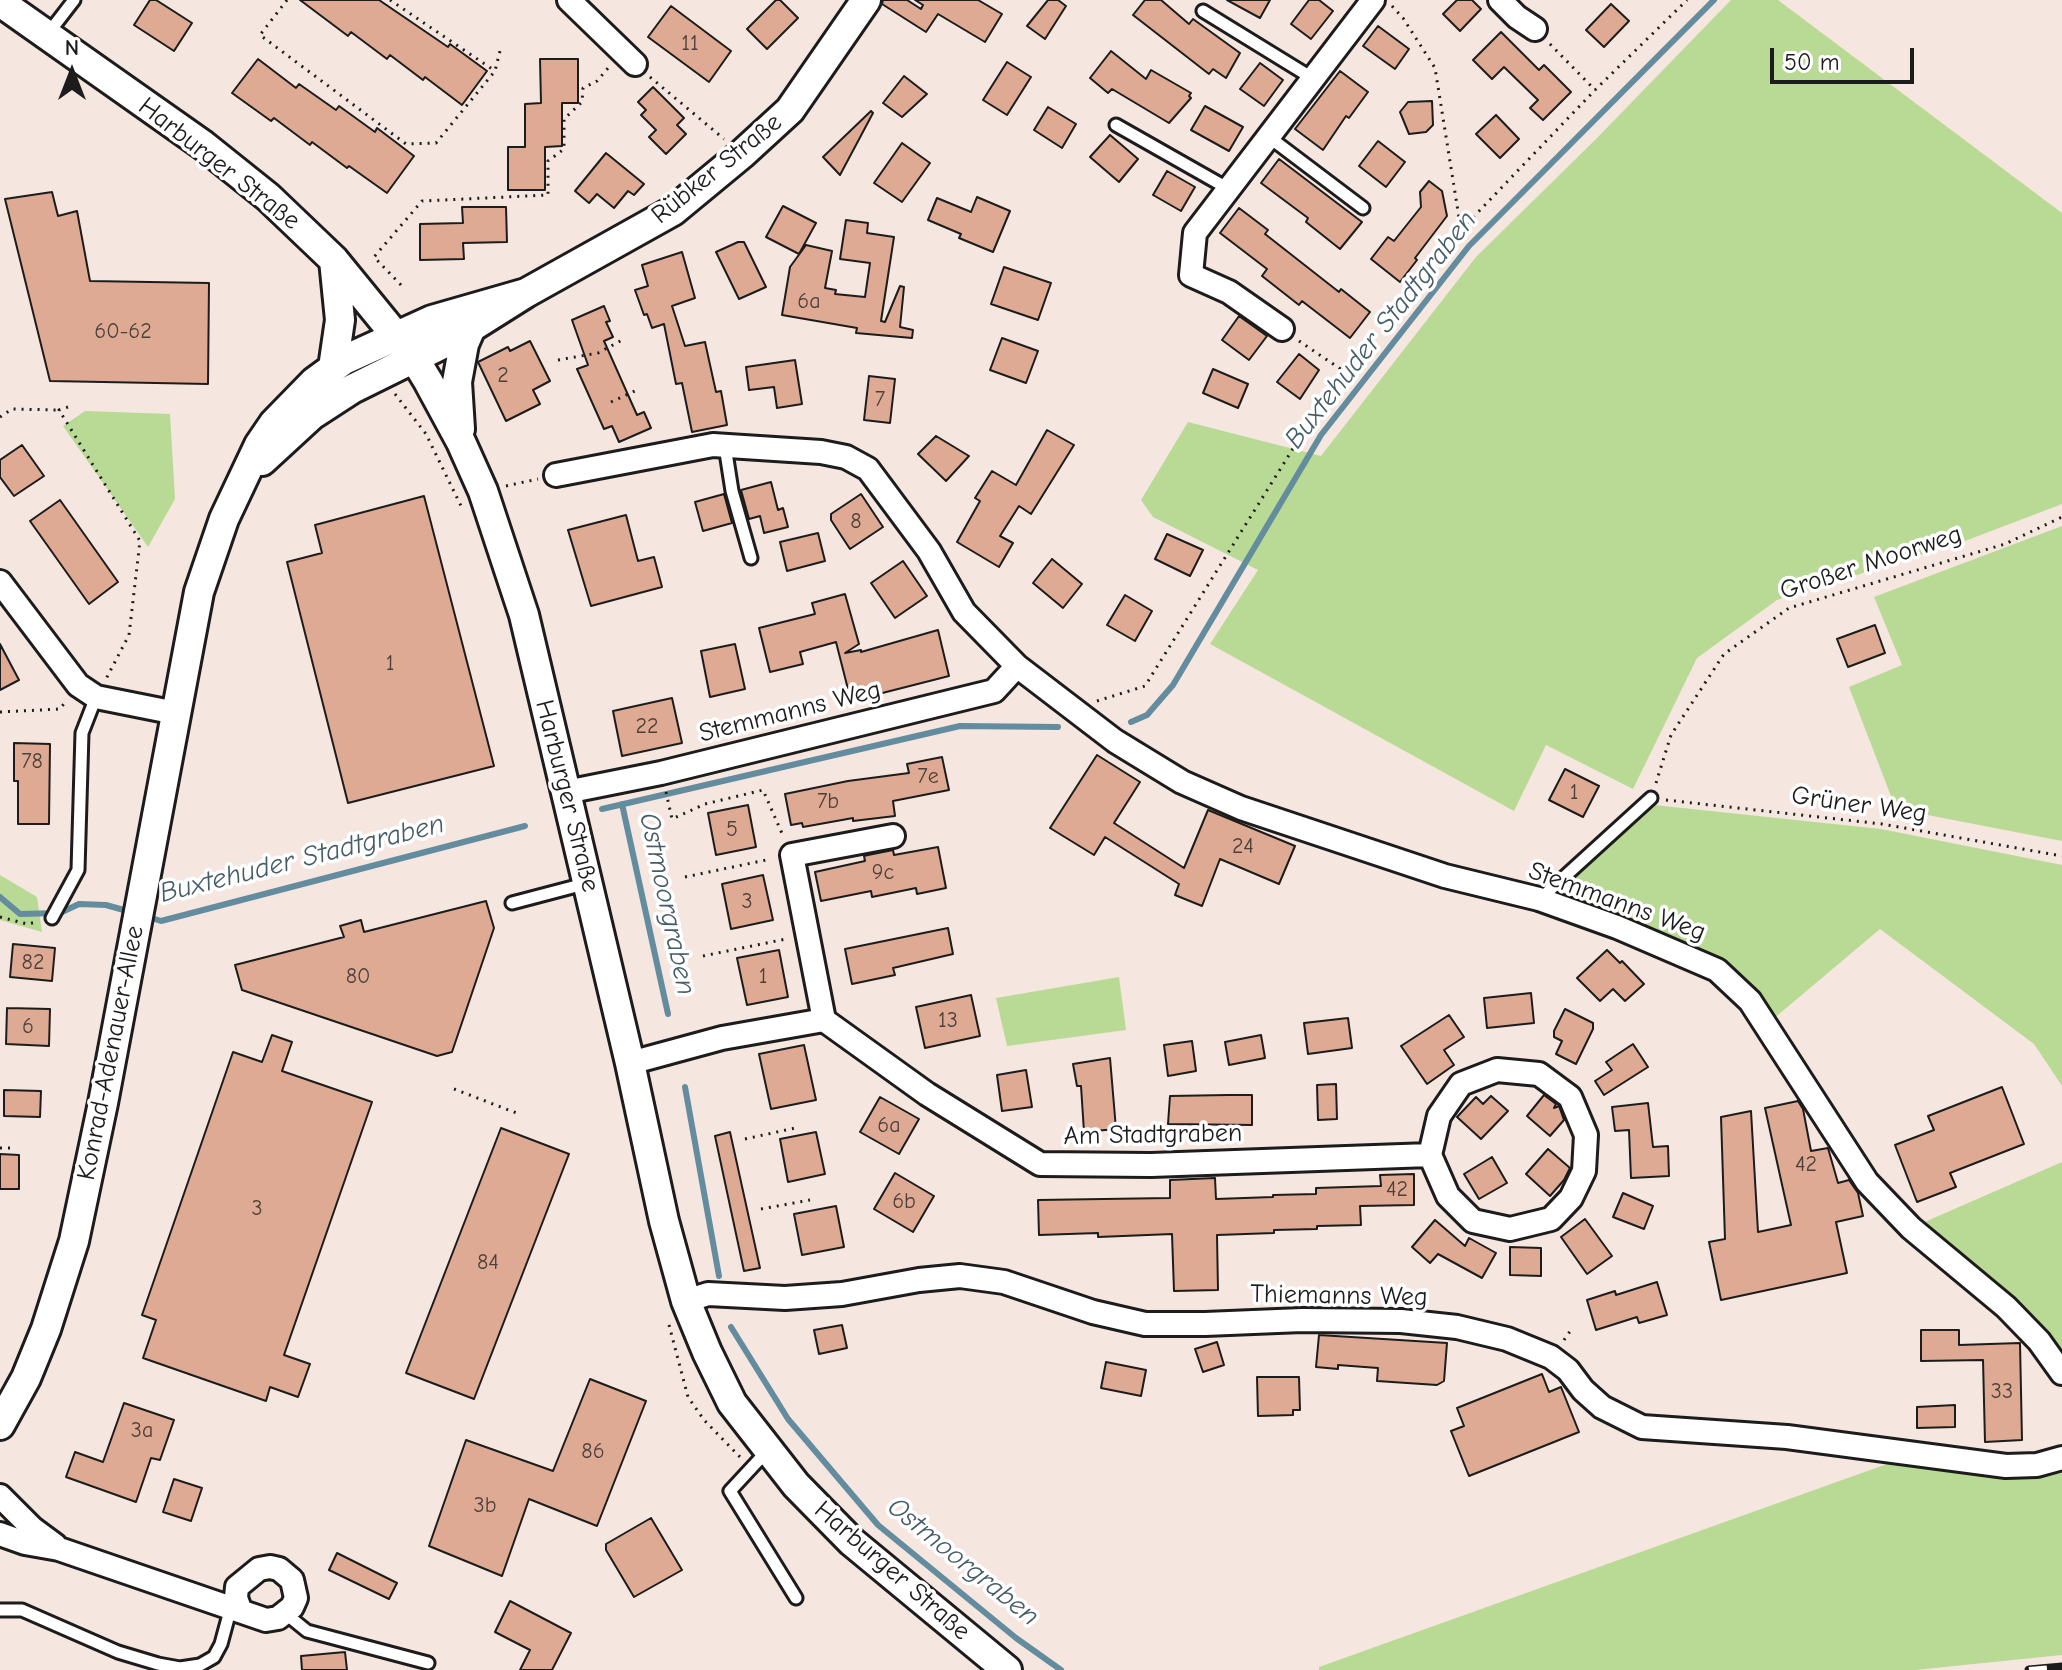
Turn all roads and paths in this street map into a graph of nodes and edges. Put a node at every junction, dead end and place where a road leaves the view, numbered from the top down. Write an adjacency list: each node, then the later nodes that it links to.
1 (74, 0): 13 (lane)
2 (287, 0): 16 (path)
3 (390, 0): 16 (path)
4 (569, 0): 15 (street)
5 (866, 0): 21 (street, Rübker Straße)
6 (1373, 0): 17 (street)
7 (1386, 0): 24 (path)
8 (1500, 0): 12 (street)
9 (1687, 0): 18 (path)
10 (0, 2): 13 (street, Harburger Straße)
11 (1203, 11): 17 (lane)
12 (1535, 29): 18 (path)
13 (47, 36): 25 (street, Harburger Straße)
14 (500, 51): 16 (path)
15 (628, 58): 21 (path); 26 (path)
16 (495, 71)
17 (1312, 78): 20 (street)
18 (1595, 90): 24 (path)
19 (1116, 125): 22 (lane)
20 (1269, 137): 22 (street); 23 (lane)
21 (742, 154): 27 (street, Rübker Straße)
22 (1227, 188): 29 (street)
23 (1363, 208)
24 (1461, 230): 35 (path)
25 (334, 260): 30 (street, Harburger Straße); 34 (street)
26 (401, 285)
27 (526, 293): 28 (street, Rübker Straße); 30 (street, Rübker Straße)
28 (471, 328): 32 (street, Rübker Straße); 41 (street)
29 (1282, 329): 35 (path)
30 (396, 336): 32 (street, Harburger Straße); 34 (street, Konrad-Adenauer-Allee)
31 (624, 339): 33 (path)
32 (414, 358): 41 (street, Harburger Straße); 44 (street, Konrad-Adenauer-Allee)
33 (558, 360)
34 (333, 368): 44 (street, Konrad-Adenauer-Allee)
35 (1342, 370): 51 (path)
36 (637, 390): 37 (path)
37 (611, 402)
38 (68, 407): 39 (path)
39 (59, 410): 40 (path); 50 (path)
40 (0, 417)
41 (461, 442): 45 (street, Harburger Straße)
42 (725, 446): 43 (street, Stemmanns Weg); 47 (lane); 49 (street, Stemmanns Weg)
43 (556, 475): 45 (path)
44 (240, 485): 53 (street, Konrad-Adenauer-Allee)
45 (483, 491): 55 (street, Harburger Straße)
46 (2062, 517): 56 (path, Großer Moorweg)
47 (751, 558)
48 (0, 582): 50 (street)
49 (1017, 666): 51 (street, Stemmanns Weg); 54 (street, Stemmanns Weg)
50 (87, 691): 52 (path); 53 (street); 65 (lane)
51 (1075, 708): 62 (street, Stemmanns Weg)
52 (0, 712)
53 (176, 713): 81 (street, Konrad-Adenauer-Allee)
54 (661, 773): 55 (street, Stemmanns Weg); 58 (path)
55 (566, 792): 61 (street, Harburger Straße)
56 (1651, 798): 59 (path, Grüner Weg); 62 (lane)
57 (893, 836): 58 (street)
58 (792, 855): 60 (path); 66 (street)
59 (2062, 856)
60 (685, 877)
61 (588, 883): 63 (lane); 69 (street, Harburger Straße)
62 (1539, 899): 80 (street, Stemmanns Weg)
63 (512, 903)
64 (0, 917): 65 (path)
65 (52, 918)
66 (807, 935): 67 (path); 68 (street)
67 (703, 956)
68 (824, 1020): 69 (street); 76 (street, Am Stadtgraben)
69 (630, 1063): 79 (street, Harburger Straße)
70 (454, 1089): 71 (path)
71 (519, 1114)
72 (795, 1128): 73 (path)
73 (745, 1139)
74 (0, 1148): 75 (path)
75 (11, 1148)
76 (1430, 1155): 76 (street)
77 (810, 1200): 78 (path)
78 (761, 1209)
79 (686, 1301): 82 (street, Harburger Straße); 83 (street, Thiemanns Weg)
80 (2062, 1373)
81 (0, 1425)
82 (769, 1450): 87 (lane); 93 (street, Harburger Straße)
83 (2062, 1458)
84 (0, 1496): 86 (street)
85 (3, 1537): 86 (street)
86 (59, 1549): 88 (street)
87 (796, 1598)
88 (236, 1601): 90 (street); 90 (street); 92 (lane)
89 (0, 1610): 92 (lane)
90 (286, 1614): 91 (lane)
91 (428, 1663)
92 (199, 1668)
93 (1007, 1670)

